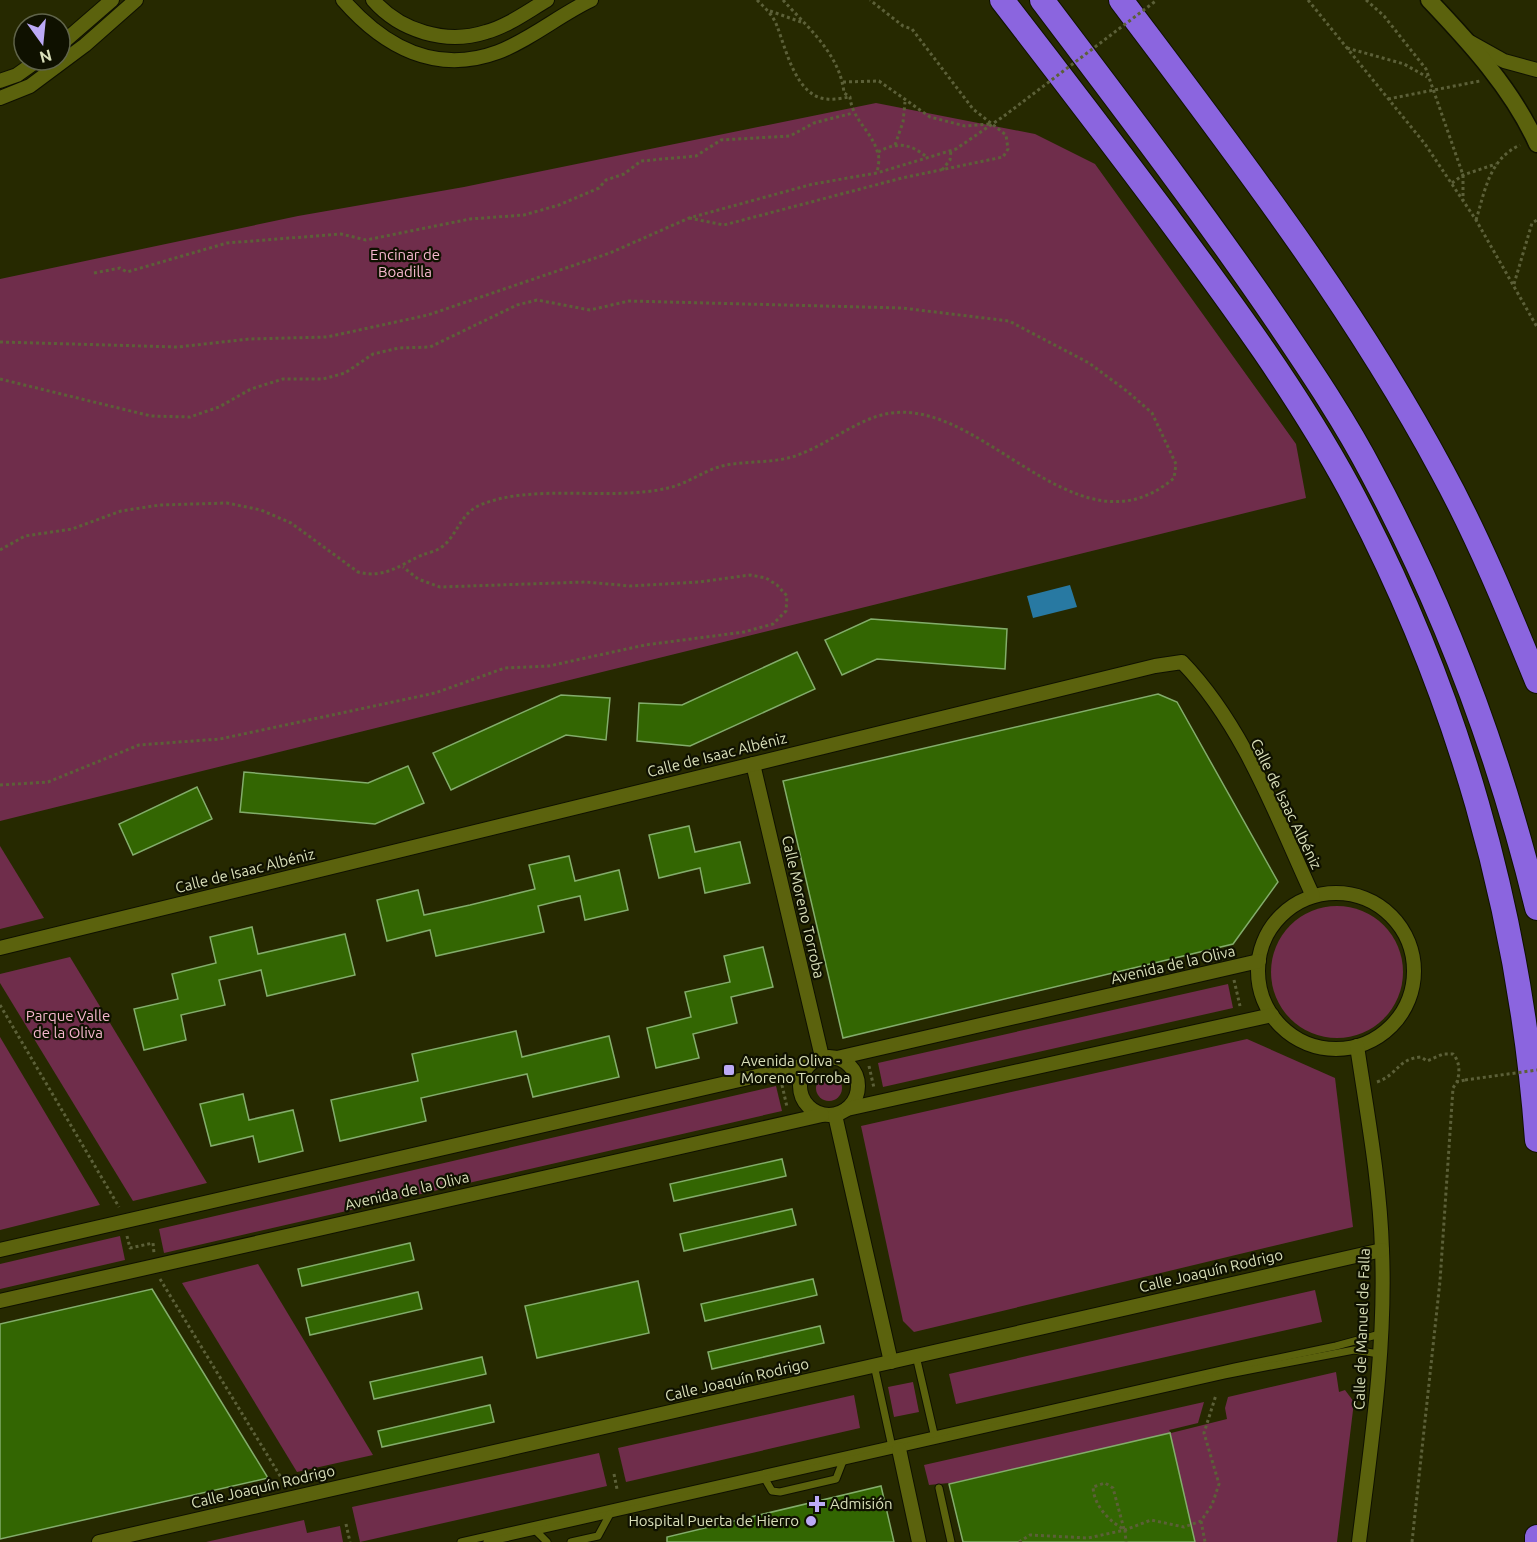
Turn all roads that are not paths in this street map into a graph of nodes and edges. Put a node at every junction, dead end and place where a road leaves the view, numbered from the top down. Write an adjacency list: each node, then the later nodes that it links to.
1 (112, 0): 12 (street)
2 (136, 0): 18 (street)
3 (343, 0): 6 (street)
4 (373, 0): 5 (street)
5 (547, 0)
6 (591, 0)
7 (991, 0): 14 (highway)
8 (1002, 0): 14 (highway)
9 (1042, 0): 25 (highway)
10 (1121, 0): 20 (highway)
11 (1430, 0): 13 (street)
12 (72, 35)
13 (1467, 40): 15 (street); 19 (street)
14 (1041, 50): 33 (highway)
15 (1537, 70)
16 (21, 72): 17 (street)
17 (0, 81)
18 (0, 98)
19 (1536, 141)
20 (1286, 220): 21 (highway); 22 (highway)
21 (1537, 652)
22 (1537, 681)
23 (753, 764): 24 (street, Calle de Isaac Albéniz); 26 (street, Calle de Isaac Albéniz); 31 (street, Calle Moreno Torroba)
24 (1313, 896): 27 (street, Avenida de la Oliva); 29 (street, Avenida de la Oliva)
25 (1537, 908)
26 (0, 948)
27 (1259, 961): 28 (street); 30 (street, Avenida de la Oliva)
28 (1272, 1015): 29 (street); 32 (street, Avenida de la Oliva)
29 (1357, 1046): 35 (street, Calle de Manuel de Falla)
30 (837, 1058): 31 (street); 32 (street)
31 (815, 1061): 32 (street); 34 (street)
32 (835, 1113): 36 (street, Avenida de la Oliva); 40 (street)
33 (1537, 1140)
34 (0, 1250)
35 (1382, 1250): 37 (street, Calle de Manuel de Falla); 39 (street, Calle Joaquín Rodrigo)
36 (0, 1301)
37 (1380, 1334): 38 (street, Calle de Manuel de Falla); 42 (lane)
38 (1379, 1354): 42 (lane); 58 (street, Calle de Manuel de Falla)
39 (916, 1356): 40 (street, Calle Joaquín Rodrigo); 42 (lane)
40 (891, 1362): 41 (street, Calle Joaquín Rodrigo)
41 (874, 1365): 43 (lane); 50 (street, Calle Joaquín Rodrigo)
42 (935, 1438): 43 (lane)
43 (894, 1448): 44 (lane); 51 (lane); 55 (street); 56 (street)
44 (843, 1461): 45 (lane); 45 (lane)
45 (765, 1479): 47 (lane)
46 (939, 1488): 57 (lane)
47 (610, 1514): 48 (lane); 54 (lane)
48 (536, 1531): 52 (lane); 53 (lane)
49 (1537, 1537): 59 (highway)
50 (99, 1542)
51 (461, 1542)
52 (487, 1542)
53 (547, 1542)
54 (571, 1542)
55 (912, 1542)
56 (919, 1542)
57 (951, 1542)
58 (1359, 1542)
59 (1537, 1542)

